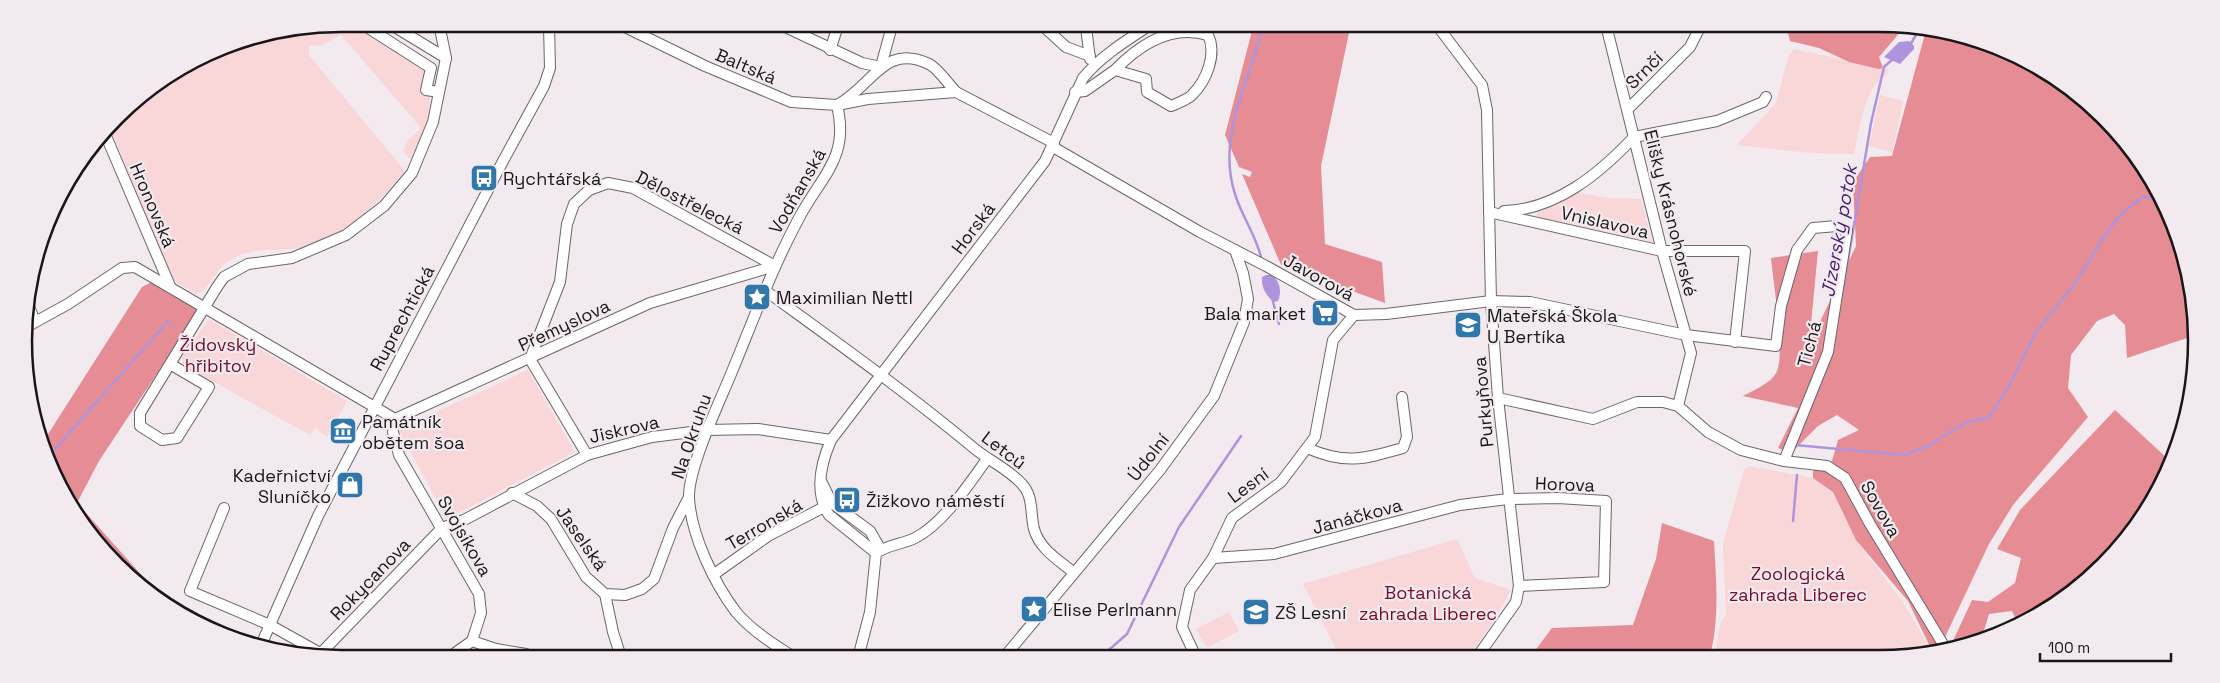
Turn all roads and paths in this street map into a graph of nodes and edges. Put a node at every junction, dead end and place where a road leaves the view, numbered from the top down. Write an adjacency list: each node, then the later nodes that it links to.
1 (376, 33): 21 (street)
2 (405, 33): 17 (street)
3 (440, 33): 17 (street)
4 (549, 33): 49 (street, Ruprechtická)
5 (637, 33): 25 (street, Baltská)
6 (795, 33): 15 (street)
7 (836, 33): 15 (street)
8 (890, 33): 18 (street)
9 (1051, 33): 16 (street)
10 (1087, 33): 16 (street)
11 (1139, 33): 19 (street, Horská)
12 (1442, 33): 30 (street, Purkyňova)
13 (1608, 33): 26 (street, Elišky Krásnohorské)
14 (1697, 33): 26 (street, Srnčí)
15 (830, 50): 18 (street)
16 (1090, 56): 19 (street)
17 (446, 58): 21 (street)
18 (881, 67): 22 (street); 25 (street)
19 (1091, 68): 23 (street, Horská)
20 (1115, 70): 20 (street); 23 (street)
21 (439, 92): 38 (street)
22 (956, 92): 25 (street, Baltská); 29 (street)
23 (1075, 92): 29 (street, Horská)
24 (1766, 97): 27 (street)
25 (837, 105): 34 (street, Vodňanská)
26 (1628, 109): 27 (street, Elišky Krásnohorské)
27 (1634, 137): 30 (street); 33 (street, Elišky Krásnohorské)
28 (108, 140): 35 (street, Hronovská)
29 (1054, 145): 32 (street, Javorová); 45 (street, Horská)
30 (1489, 212): 33 (street, Vnislavova); 37 (street, Purkyňova)
31 (1848, 231): 42 (street, Javorová); 56 (street, Tichá)
32 (1235, 250): 39 (street, Javorová); 65 (street, Údolní)
33 (1662, 252): 41 (street, Elišky Krásnohorské); 42 (street, Vnislavova)
34 (775, 266): 36 (street, Vodňanská); 43 (street, Přemyslova); 43 (street, Dělostřelecká)
35 (170, 286): 38 (street); 40 (street)
36 (766, 291): 45 (street, Letců); 50 (street, Na Okruhu)
37 (1491, 301): 39 (street, Javorová); 41 (street, Javorová); 47 (street, Purkyňova)
38 (204, 308): 44 (street); 49 (street)
39 (1354, 315): 53 (street, Lesní)
40 (33, 322)
41 (1686, 335): 42 (street, Javorová); 48 (street, Elišky Krásnohorské)
42 (1735, 342)
43 (530, 359): 49 (street, Přemyslova); 54 (street)
44 (170, 364): 44 (street)
45 (881, 375): 52 (street); 55 (street, Letců)
46 (1402, 397): 53 (street)
47 (1498, 398): 48 (street); 59 (street, Purkyňova)
48 (1678, 406): 56 (street, Sovova)
49 (374, 408): 69 (street, Ruprechtická)
50 (707, 430): 52 (street, Jiskrova); 54 (street, Jiskrova); 58 (street, Na Okruhu)
51 (393, 432): 62 (street, Svojsíkova)
52 (831, 440): 60 (street)
53 (1307, 448): 64 (street, Lesní)
54 (587, 455): 57 (street, Jiskrova)
55 (987, 458): 63 (street); 65 (street, Letců)
56 (1784, 461): 72 (street, Sovova)
57 (512, 493): 62 (street, Jiskrova); 68 (street, Jaselská)
58 (689, 497): 66 (street, Na Okruhu); 68 (street, Jaselská)
59 (1508, 499): 64 (street, Janáčkova); 67 (street, Purkyňova); 67 (street, Horova)
60 (828, 506): 63 (street); 66 (street, Terronská)
61 (224, 508): 69 (street)
62 (442, 528): 71 (street, Svojsíkova); 74 (street, Rokycanova)
63 (879, 552): 79 (street)
64 (1213, 558): 81 (street, Lesní)
65 (1074, 573): 80 (street, Údolní)
66 (713, 574): 78 (street, Na Okruhu)
67 (1519, 586): 82 (street, Purkyňova)
68 (605, 594): 77 (street)
69 (270, 625): 70 (street, Ruprechtická); 73 (street)
70 (263, 640)
71 (472, 641): 75 (street); 76 (street)
72 (1943, 644)
73 (314, 649)
74 (324, 650)
75 (460, 650)
76 (502, 650)
77 (619, 650)
78 (783, 650)
79 (860, 650)
80 (1010, 650)
81 (1194, 650)
82 (1482, 650)

